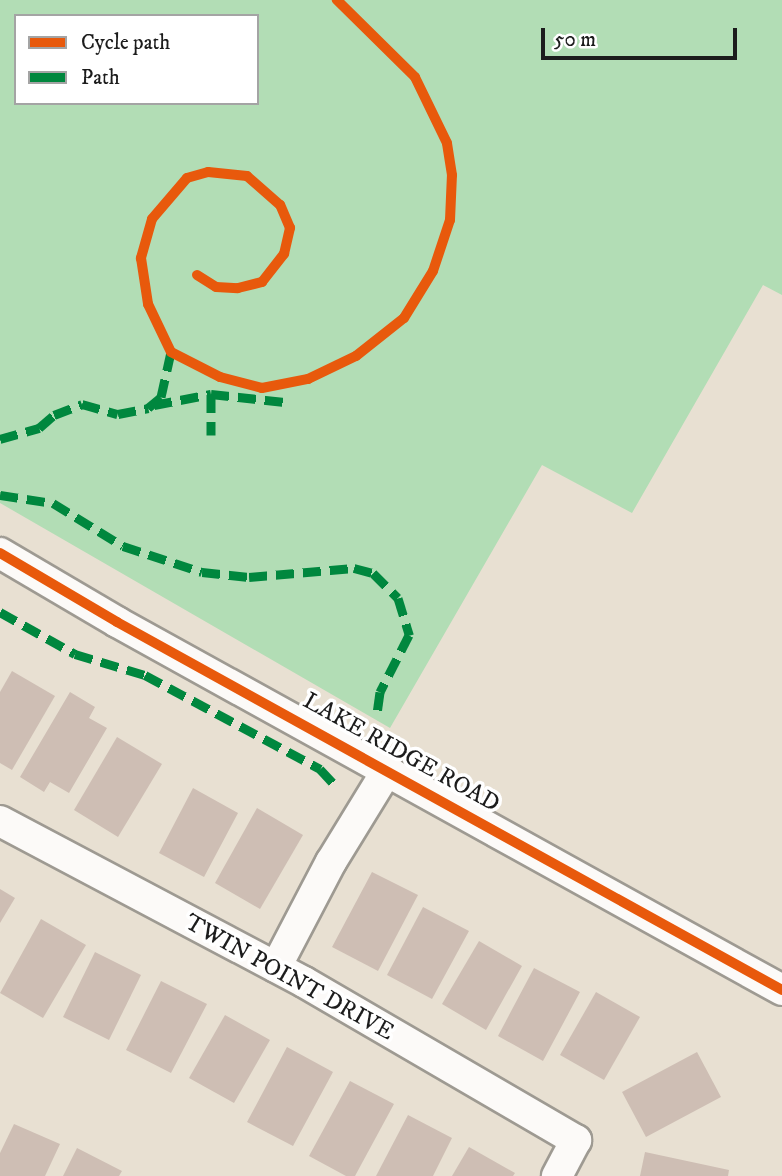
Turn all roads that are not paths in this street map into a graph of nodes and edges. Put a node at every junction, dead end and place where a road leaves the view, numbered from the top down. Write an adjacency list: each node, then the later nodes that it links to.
1 (0, 552): 2 (street, LAKE RIDGE ROAD)
2 (388, 768): 4 (street); 5 (street, LAKE RIDGE ROAD)
3 (0, 821): 4 (street, TWIN POINT DRIVE)
4 (276, 967): 6 (street, TWIN POINT DRIVE)
5 (782, 989)
6 (556, 1176)

